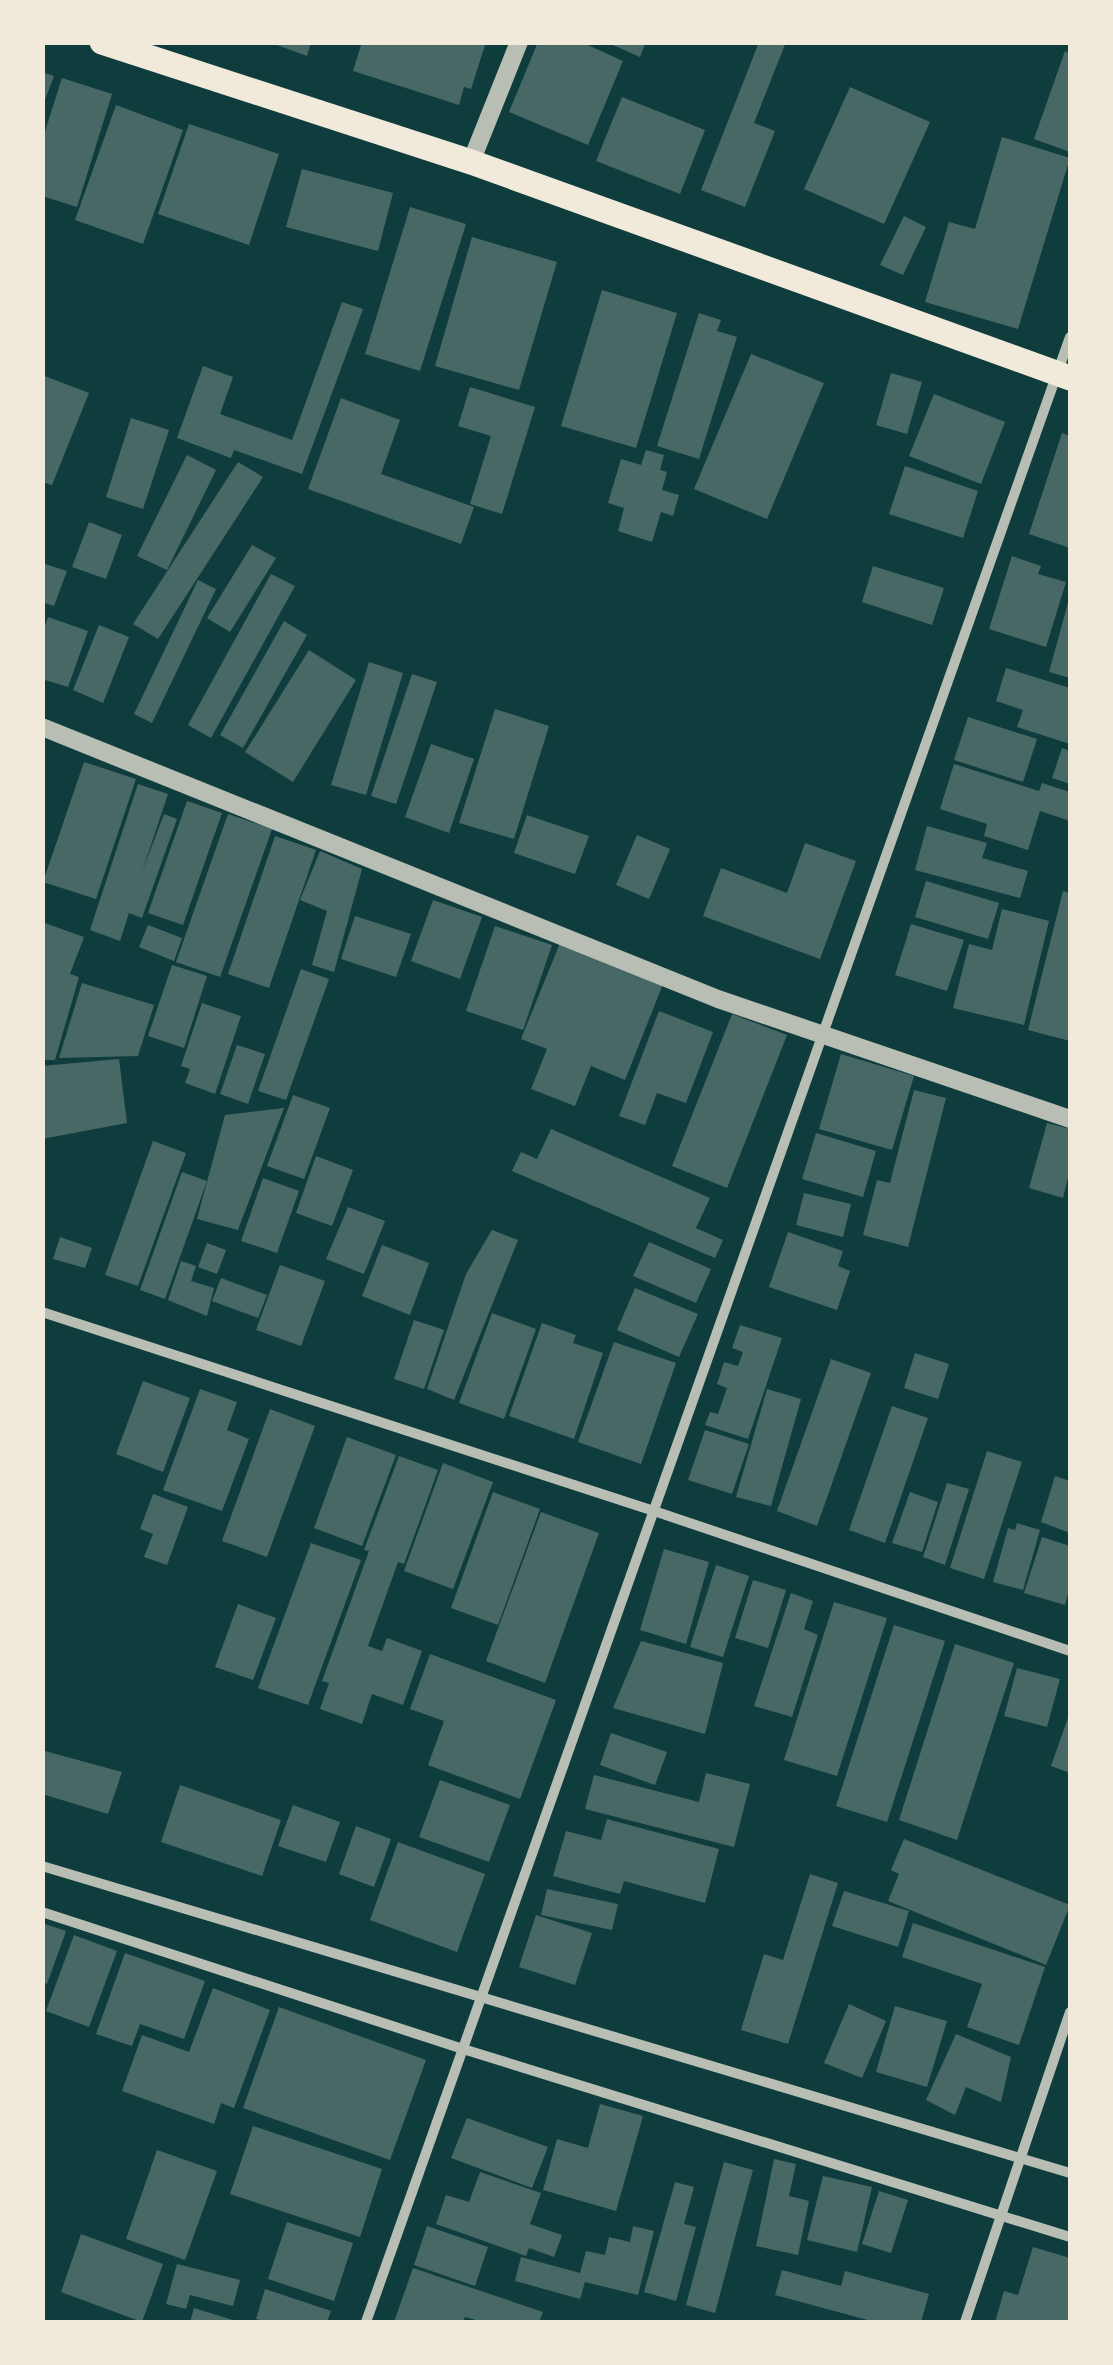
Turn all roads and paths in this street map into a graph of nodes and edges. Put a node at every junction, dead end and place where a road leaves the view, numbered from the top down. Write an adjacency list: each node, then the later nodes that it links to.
1 (102, 42): 3 (main road)
2 (520, 42): 3 (street)
3 (471, 162): 5 (main road)
4 (1070, 336): 5 (street)
5 (1064, 376): 7 (street)
6 (42, 727): 7 (street)
7 (824, 1032): 8 (street); 10 (street)
8 (1070, 1118)
9 (42, 1312): 10 (street)
10 (654, 1510): 11 (street); 14 (street)
11 (1070, 1651)
12 (42, 1866): 14 (street)
13 (42, 1912): 16 (street)
14 (481, 1999): 16 (street); 17 (street)
15 (1070, 2012): 17 (street)
16 (463, 2049): 19 (street); 21 (street)
17 (1022, 2158): 18 (street); 19 (street)
18 (1070, 2172)
19 (1001, 2216): 20 (street); 22 (street)
20 (1070, 2237)
21 (366, 2322)
22 (965, 2322)

